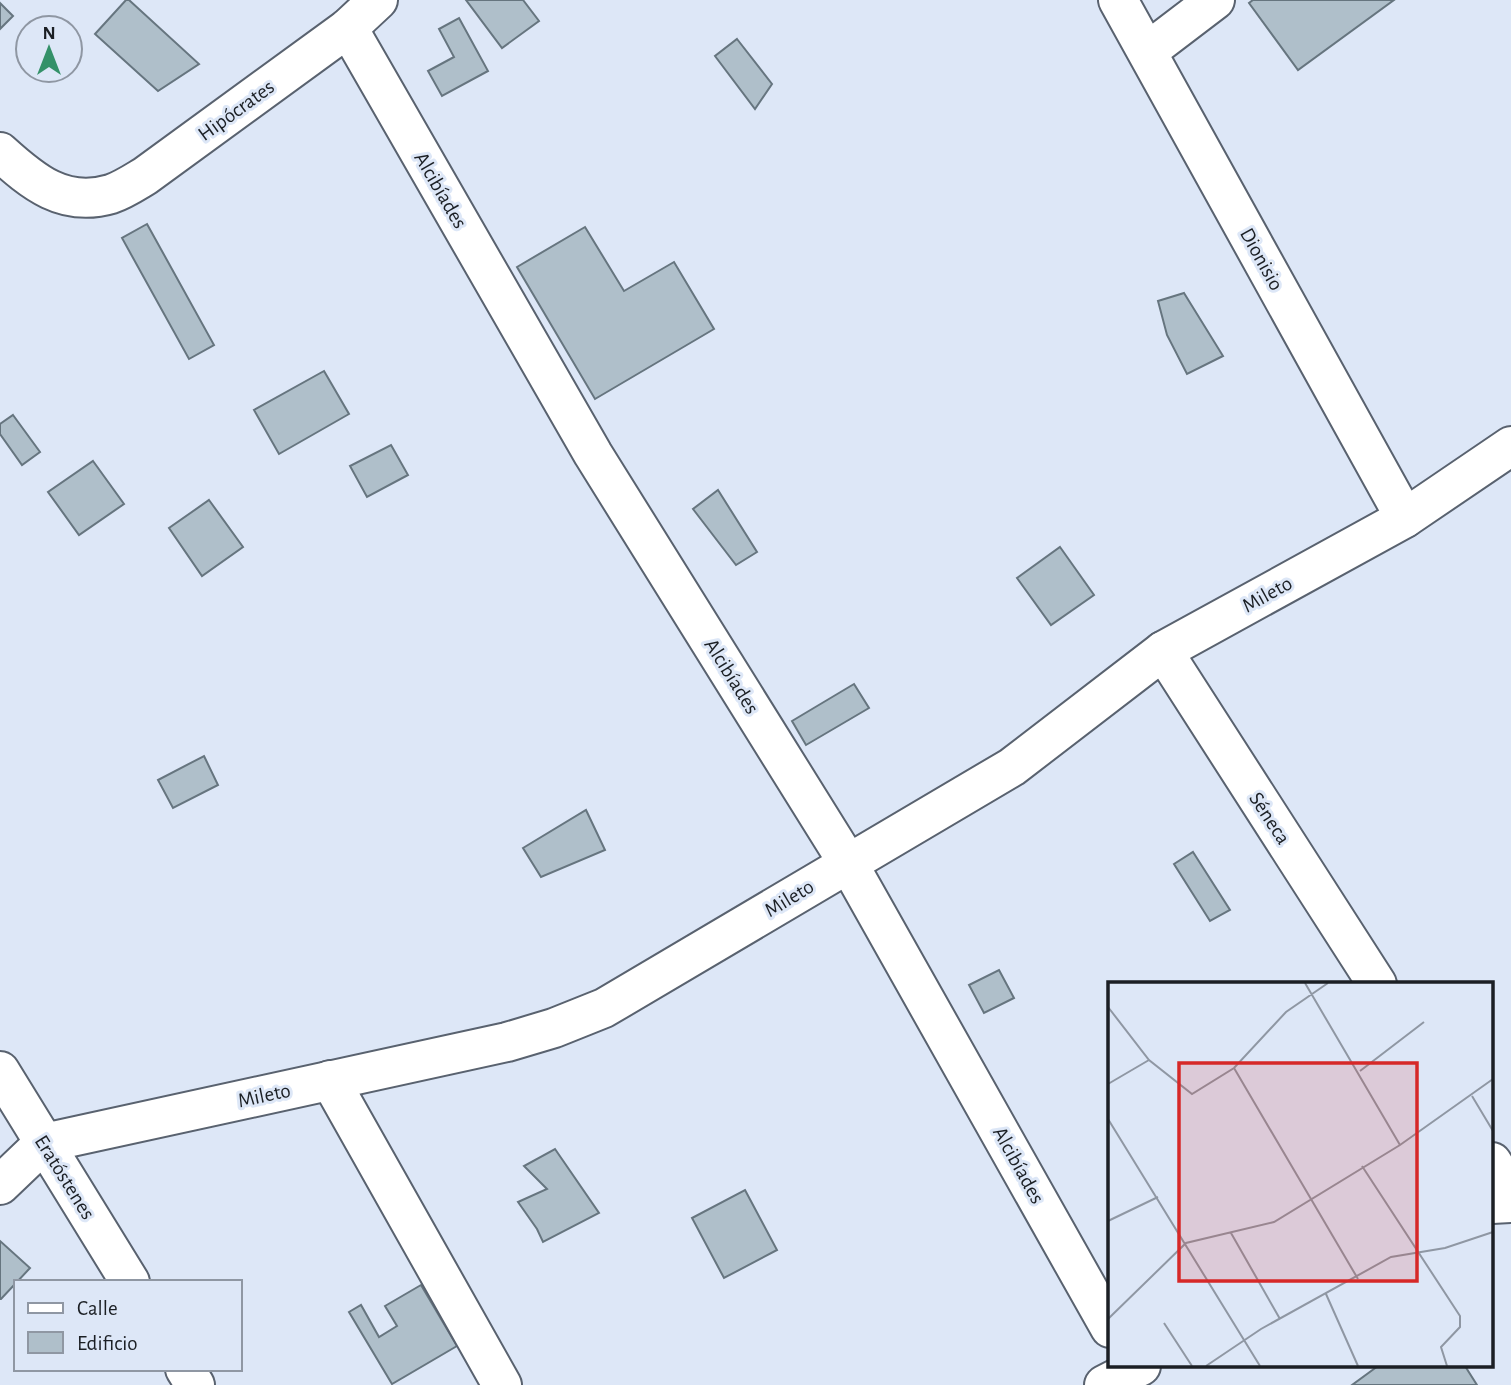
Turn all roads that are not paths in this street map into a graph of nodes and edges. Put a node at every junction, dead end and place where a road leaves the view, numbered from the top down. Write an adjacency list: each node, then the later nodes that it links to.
1 (378, 0): 4 (street, Hipócrates)
2 (1118, 0): 5 (street, Dionisio)
3 (1215, 0): 5 (street)
4 (348, 28): 6 (street, Hipócrates); 10 (street, Alcibíades)
5 (1148, 51): 8 (street, Dionisio)
6 (0, 152)
7 (1511, 446): 8 (street, Mileto)
8 (1405, 518): 9 (street, Mileto)
9 (1163, 651): 10 (street, Mileto); 11 (street, Séneca)
10 (848, 863): 13 (street, Mileto); 19 (street, Alcibíades)
11 (1376, 982)
12 (0, 1071): 14 (street, Eratóstenes)
13 (330, 1080): 14 (street, Mileto); 20 (street)
14 (44, 1143): 16 (street); 18 (street, Eratóstenes)
15 (1494, 1165): 17 (street)
16 (0, 1185)
17 (1511, 1192)
18 (129, 1280)
19 (1108, 1324)
20 (502, 1385)

